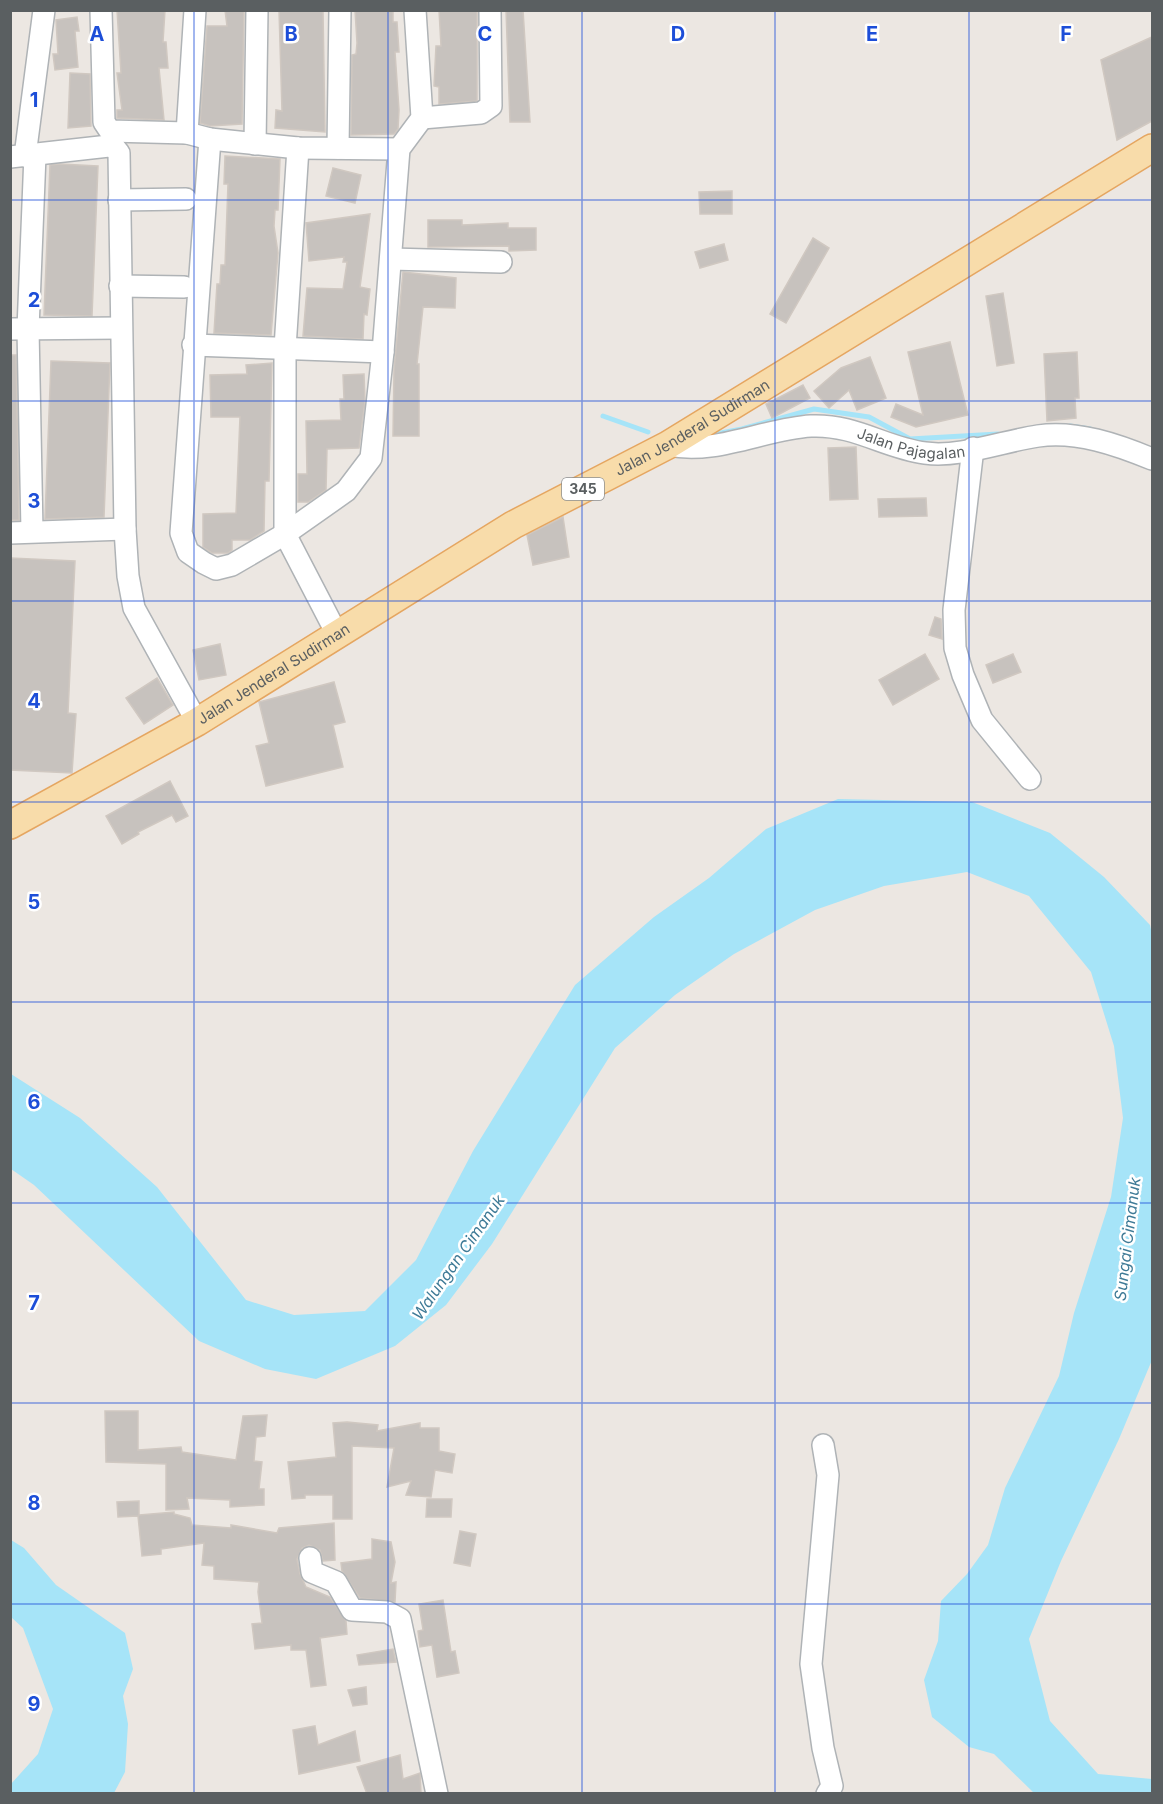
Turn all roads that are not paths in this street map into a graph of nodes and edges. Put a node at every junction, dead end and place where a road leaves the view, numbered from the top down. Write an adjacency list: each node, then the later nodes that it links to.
1 (44, 10): 16 (street)
2 (101, 10): 9 (street)
3 (195, 10): 9 (street)
4 (256, 10): 11 (street)
5 (340, 10): 13 (street)
6 (415, 10): 8 (street)
7 (490, 10): 8 (street)
8 (422, 118): 15 (street)
9 (187, 133): 10 (street)
10 (210, 139): 11 (street); 25 (street)
11 (255, 144): 12 (street)
12 (298, 148): 13 (street); 26 (street)
13 (338, 148): 15 (street)
14 (1152, 148): 28 (main road, Jalan Jenderal Sudirman / 345)
15 (399, 149): 19 (street)
16 (24, 156): 18 (street); 24 (street)
17 (186, 199): 18 (street)
18 (118, 200): 21 (street)
19 (391, 258): 20 (street); 27 (street)
20 (501, 262)
21 (120, 286): 22 (street); 23 (street)
22 (184, 287)
23 (121, 328): 24 (street); 31 (street)
24 (19, 329): 32 (street)
25 (193, 345): 26 (street); 34 (street)
26 (285, 348): 27 (street); 34 (street)
27 (383, 352): 34 (street)
28 (668, 445): 29 (street, Jalan Pajagalan); 35 (main road, Jalan Jenderal Sudirman / 345)
29 (973, 448): 30 (street, Jalan Pajagalan); 37 (street)
30 (1152, 459)
31 (125, 529): 32 (street); 36 (street)
32 (32, 531): 33 (street)
33 (10, 533)
34 (285, 534): 35 (street)
35 (338, 636): 36 (main road, Jalan Jenderal Sudirman / 345)
36 (197, 722): 38 (main road, Jalan Jenderal Sudirman / 345)
37 (1030, 779)
38 (10, 825)
39 (823, 1445): 42 (street)
40 (310, 1558): 41 (street)
41 (437, 1794)
42 (827, 1794)

